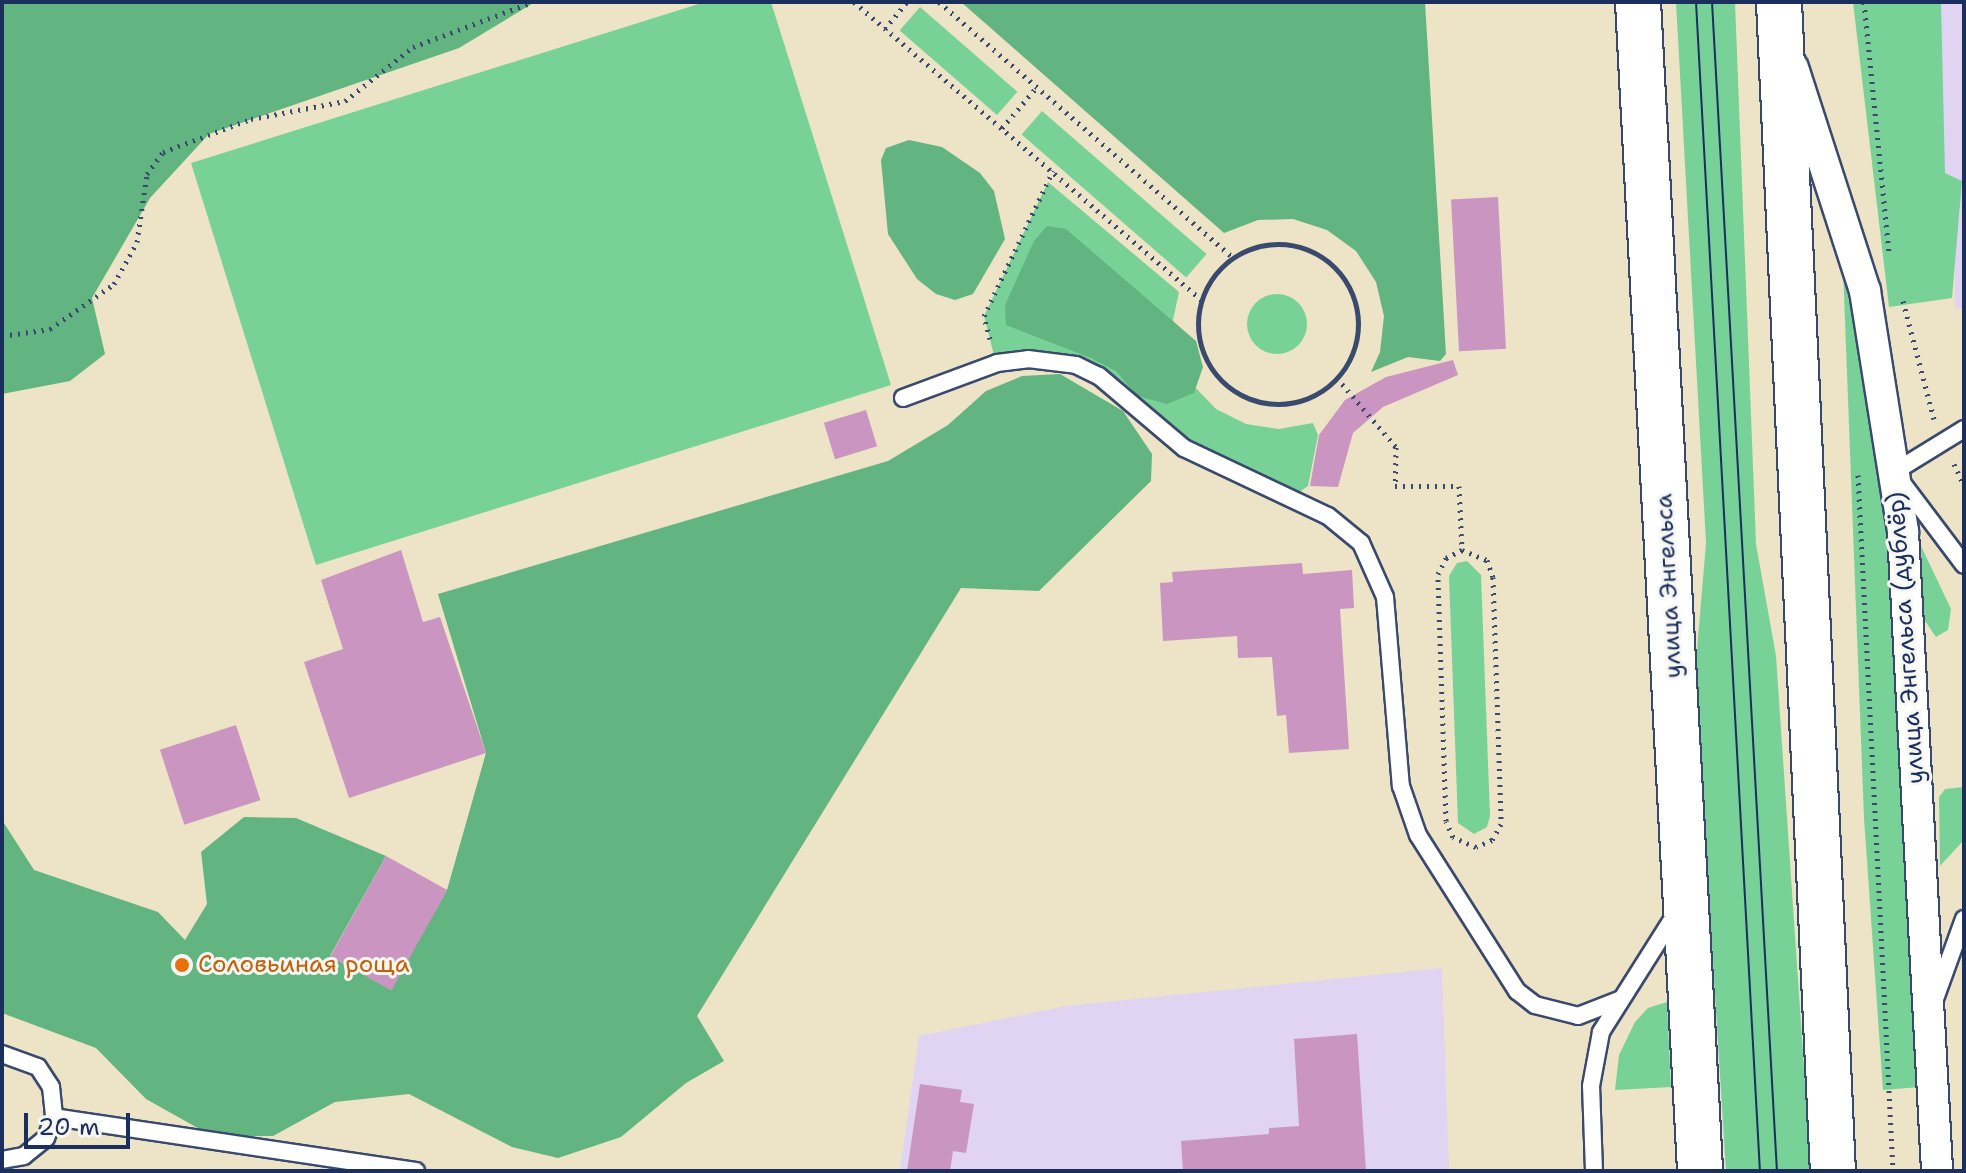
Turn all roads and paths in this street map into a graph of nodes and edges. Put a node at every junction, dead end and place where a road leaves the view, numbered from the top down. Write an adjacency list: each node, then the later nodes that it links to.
1 (533, 2): 18 (path)
2 (854, 2): 8 (path)
3 (907, 2): 8 (path)
4 (939, 2): 9 (path)
5 (1638, 2): 28 (main road, улица Энгельса)
6 (1864, 2): 13 (path)
7 (1779, 14): 17 (street, улица Энгельса (дублёр)); 38 (main road)
8 (885, 29): 10 (path)
9 (1037, 87): 10 (path); 12 (path)
10 (1002, 128): 11 (path)
11 (1053, 171): 16 (path); 19 (path)
12 (1234, 258): 16 (path); 20 (path)
13 (1891, 267)
14 (1898, 287): 23 (path)
15 (1894, 298): 17 (path)
16 (1202, 300): 20 (path)
17 (1873, 330): 25 (street, улица Энгельса (дублёр))
18 (2, 336)
19 (993, 351)
20 (1337, 378): 26 (path)
21 (903, 398): 30 (lane)
22 (1964, 429): 23 (lane)
23 (1942, 442): 25 (lane)
24 (1857, 458): 39 (path)
25 (1894, 472): 27 (lane); 31 (street, улица Энгельса (дублёр))
26 (1462, 550): 26 (path)
27 (1964, 565)
28 (1686, 896): 30 (lane); 37 (main road, улица Энгельса)
29 (1964, 919): 31 (lane)
30 (1619, 1000): 36 (lane)
31 (1929, 1015): 40 (street, улица Энгельса (дублёр))
32 (2, 1054): 33 (lane)
33 (54, 1117): 34 (lane); 35 (lane)
34 (2, 1160)
35 (416, 1171)
36 (1594, 1171)
37 (1700, 1171)
38 (1833, 1171)
39 (1893, 1171)
40 (1937, 1171)

